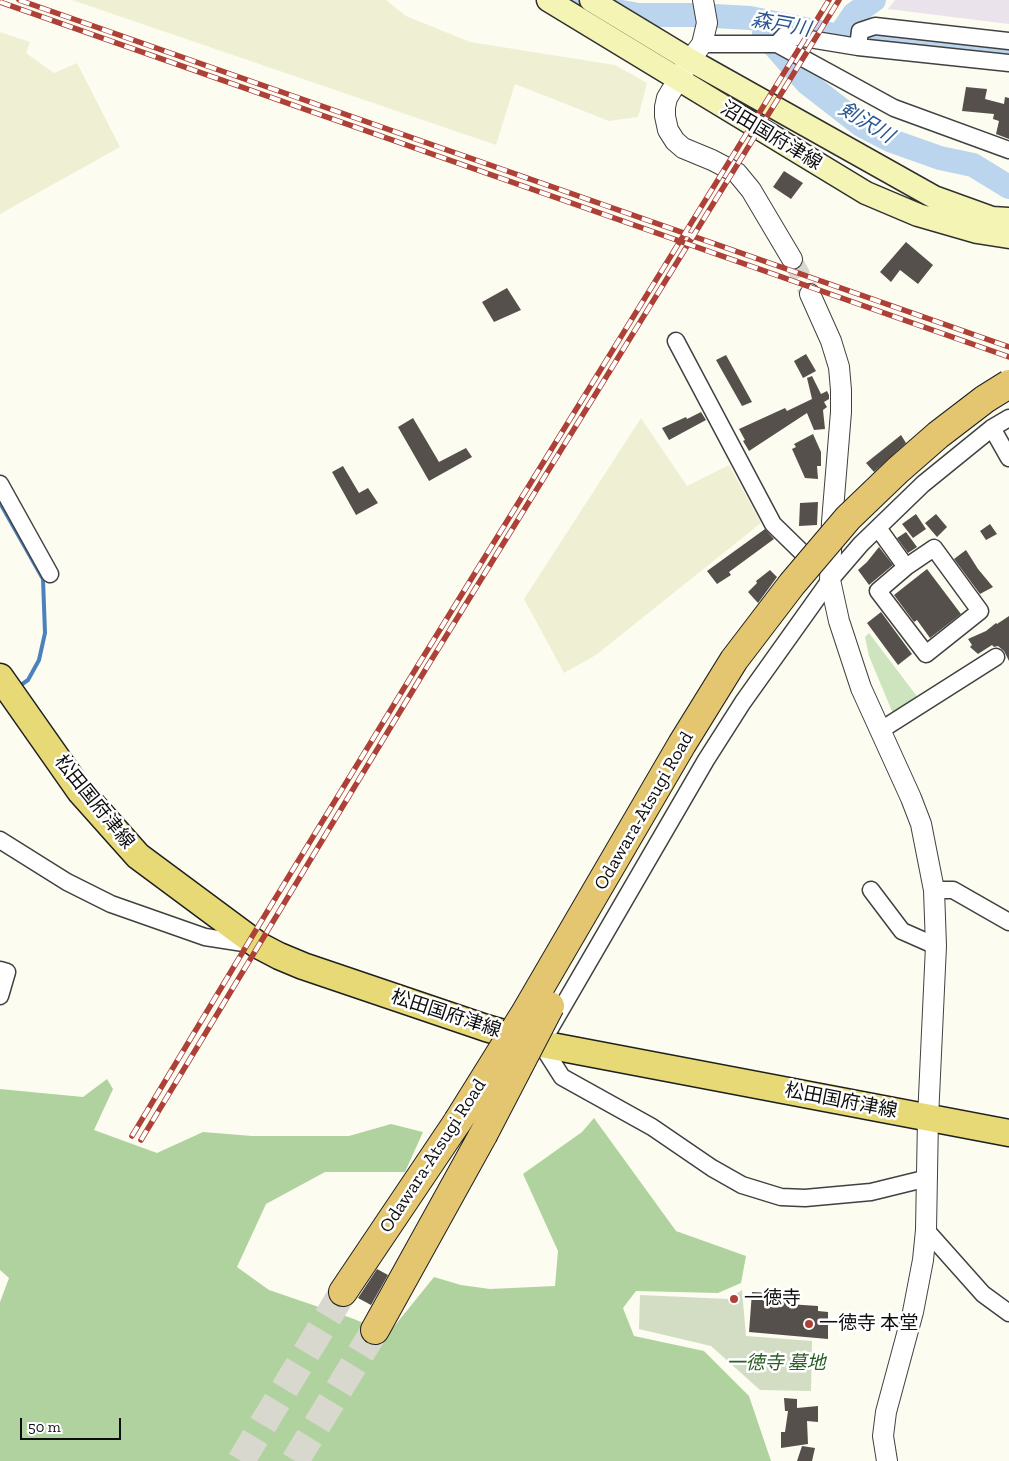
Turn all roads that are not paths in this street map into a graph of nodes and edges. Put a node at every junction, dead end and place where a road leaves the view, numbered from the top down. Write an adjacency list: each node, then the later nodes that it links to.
1 (548, 0): 9 (main road, 沼田国府津線)
2 (591, 0): 7 (main road, 沼田国府津線)
3 (704, 1): 7 (street)
4 (1009, 41): 6 (street)
5 (777, 44): 6 (street); 7 (street); 10 (street)
6 (858, 47): 8 (street)
7 (696, 52): 9 (street); 11 (main road, 沼田国府津線)
8 (1009, 64)
9 (678, 80): 12 (main road, 沼田国府津線); 13 (street)
10 (1009, 150)
11 (1000, 219)
12 (1009, 237)
13 (792, 259)
14 (810, 294): 25 (street)
15 (676, 341): 25 (street)
16 (1009, 384): 42 (highway, Odawara-Atsugi Road, bridge)
17 (1009, 402): 44 (highway, Odawara-Atsugi Road, bridge)
18 (1009, 418): 19 (street)
19 (992, 428): 20 (street); 22 (street)
20 (1009, 458)
21 (0, 484): 24 (street)
22 (878, 528): 23 (street); 25 (street)
23 (906, 566): 23 (street)
24 (50, 574)
25 (830, 580): 28 (street); 37 (street)
26 (996, 657): 28 (street)
27 (0, 678): 33 (main road, 松田国府津線)
28 (881, 730): 31 (street)
29 (0, 840): 33 (street)
30 (871, 890): 34 (street)
31 (934, 890): 32 (street); 34 (street)
32 (1009, 922)
33 (258, 945): 37 (main road, 松田国府津線)
34 (936, 946): 38 (street)
35 (0, 970): 36 (street)
36 (0, 996)
37 (541, 1044): 38 (main road, 松田国府津線); 40 (street)
38 (928, 1118): 39 (main road, 松田国府津線); 40 (street)
39 (1009, 1133)
40 (928, 1178): 41 (street)
41 (926, 1230): 43 (street); 45 (street)
42 (343, 1292)
43 (1009, 1313)
44 (376, 1330)
45 (887, 1461)

